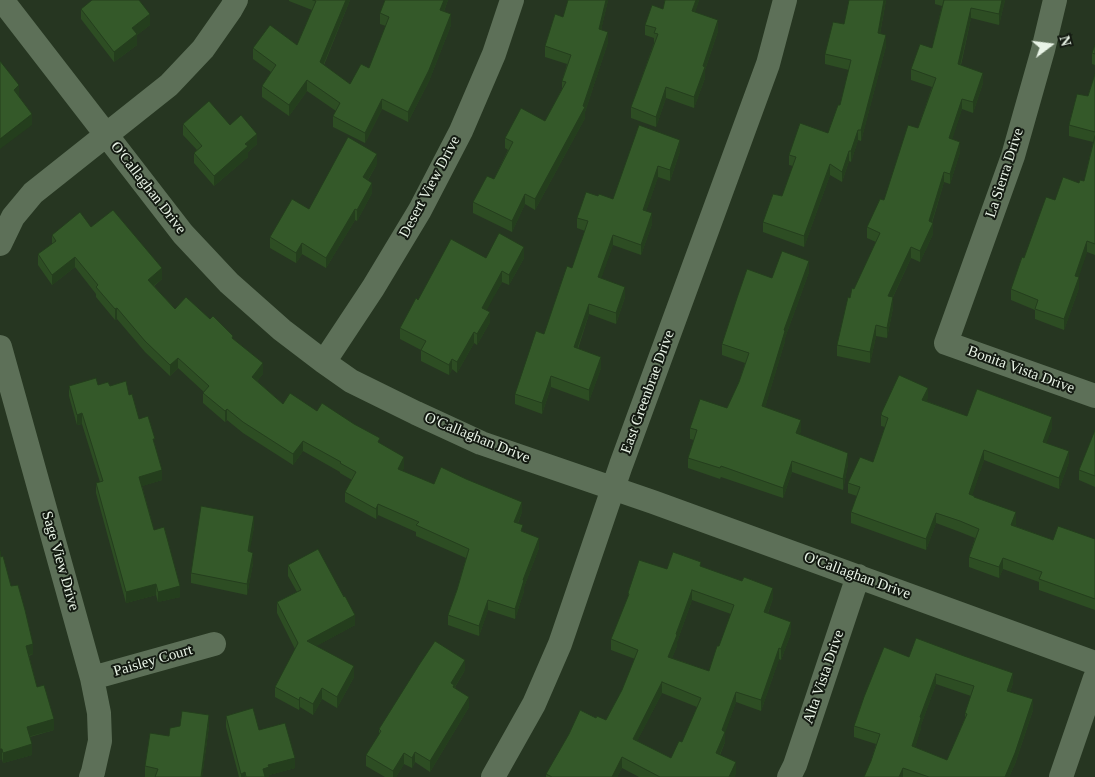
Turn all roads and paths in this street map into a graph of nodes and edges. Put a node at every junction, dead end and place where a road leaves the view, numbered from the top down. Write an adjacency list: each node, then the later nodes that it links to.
1 (2, 0): 6 (street, O'Callaghan Drive)
2 (236, 0): 6 (street)
3 (512, 0): 10 (street, Desert View Drive)
4 (785, 0): 12 (street, East Greenbrae Drive)
5 (1054, 0): 8 (street, La Sierra Drive)
6 (106, 135): 7 (street); 10 (street, O'Callaghan Drive)
7 (0, 244)
8 (946, 343): 11 (street, Bonita Vista Drive)
9 (0, 347): 16 (street, Sage View Drive)
10 (324, 362): 12 (street, O'Callaghan Drive)
11 (1095, 396)
12 (613, 488): 13 (street, O'Callaghan Drive); 19 (street, East Greenbrae Drive)
13 (858, 576): 15 (street, O'Callaghan Drive); 20 (street, Alta Vista Drive)
14 (214, 644): 16 (street, Paisley Court)
15 (1095, 662)
16 (92, 678): 18 (street, Sage View Drive)
17 (1095, 678): 21 (street)
18 (91, 777)
19 (493, 777)
20 (789, 777)
21 (1061, 777)

